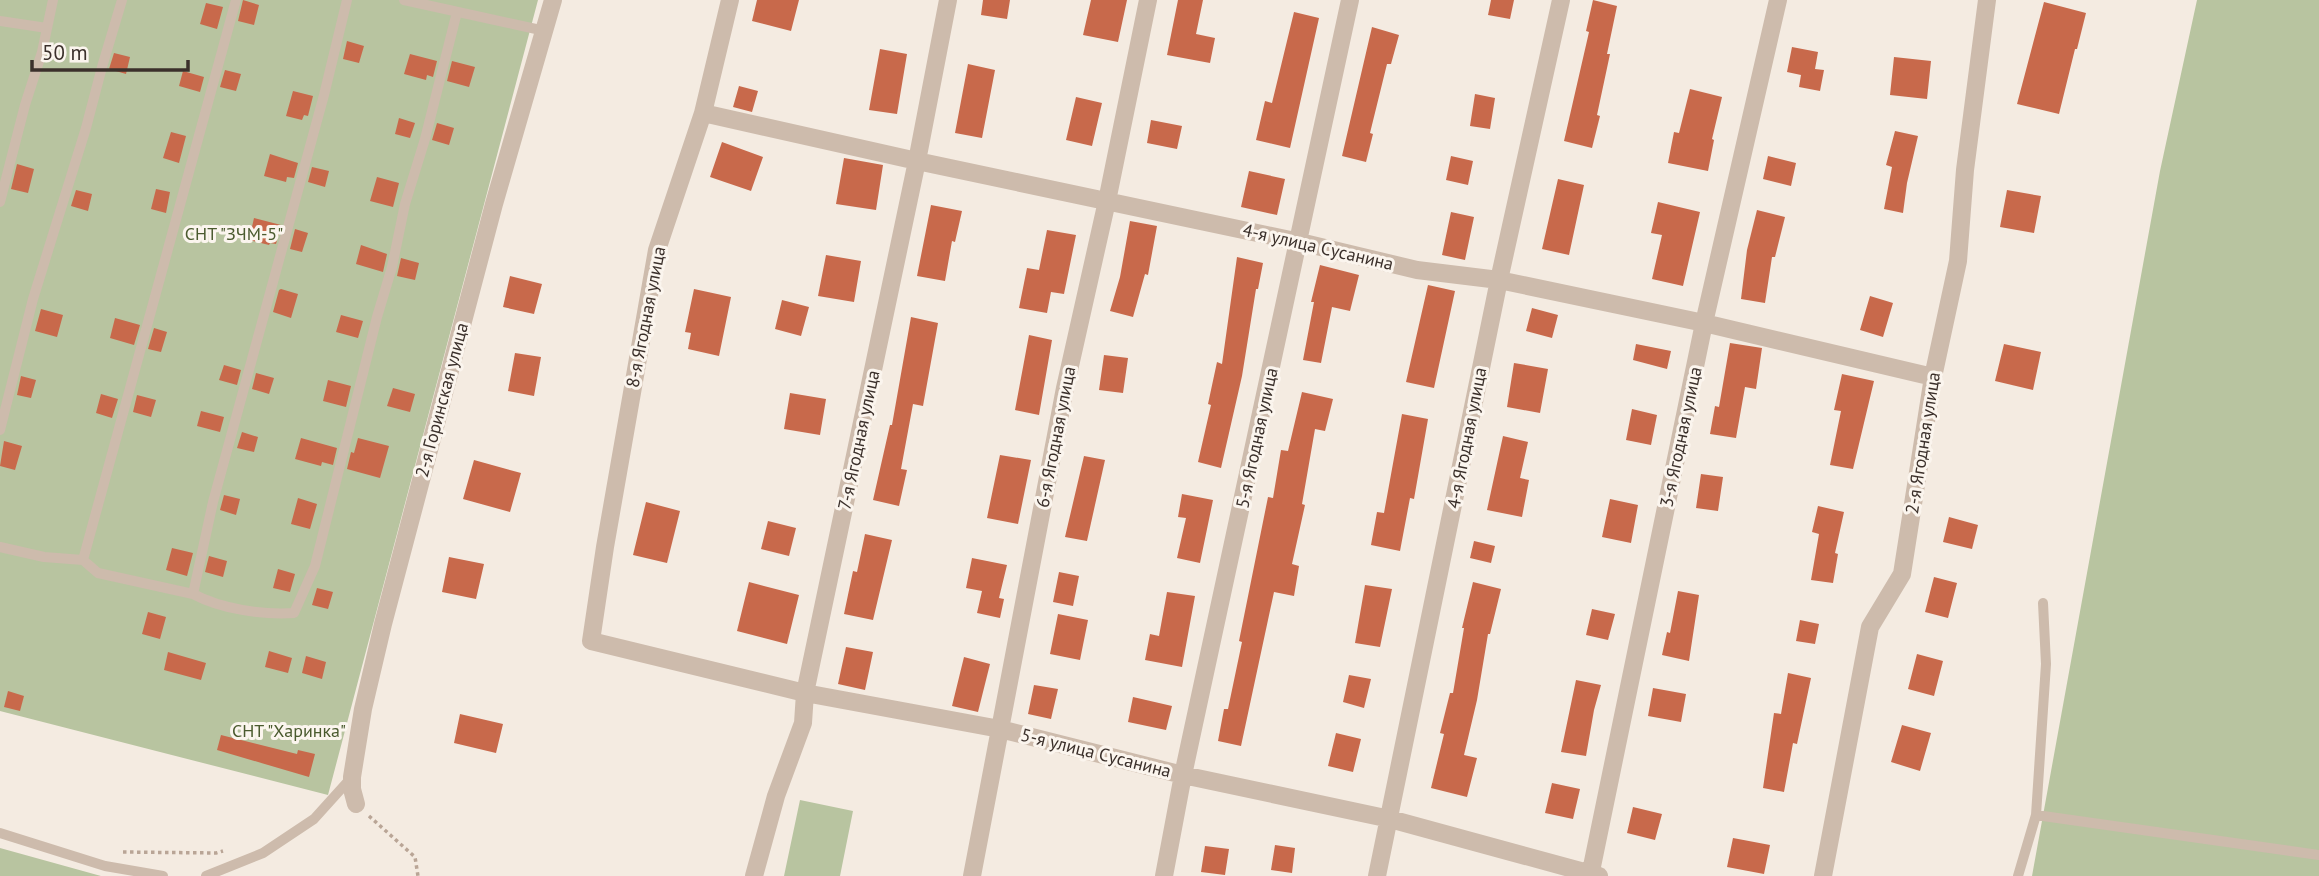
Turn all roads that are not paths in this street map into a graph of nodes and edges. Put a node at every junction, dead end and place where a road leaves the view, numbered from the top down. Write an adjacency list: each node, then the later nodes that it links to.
1 (53, 0): 17 (lane)
2 (122, 0): 27 (lane)
3 (236, 0): 29 (lane)
4 (347, 0): 30 (lane)
5 (404, 0): 14 (lane)
6 (553, 0): 18 (street, 2-я Горинская улица)
7 (730, 0): 19 (street, 8-я Ягодная улица)
8 (948, 0): 20 (street, 7-я Ягодная улица)
9 (1148, 0): 21 (street, 6-я Ягодная улица)
10 (1350, 0): 23 (street, 5-я Ягодная улица)
11 (1561, 0): 24 (street, 4-я Ягодная улица)
12 (1778, 0): 25 (street, 3-я Ягодная улица)
13 (1987, 0): 26 (street, 2-я Ягодная улица)
14 (439, 4): 15 (lane)
15 (457, 12): 18 (lane); 30 (lane)
16 (0, 20): 17 (lane)
17 (47, 28): 22 (lane)
18 (545, 32): 36 (street, 2-я Горинская улица)
19 (703, 113): 20 (street, 4-я улица Сусанина); 32 (street, 8-я Ягодная улица)
20 (917, 162): 21 (street, 4-я улица Сусанина); 33 (street, 7-я Ягодная улица)
21 (1107, 201): 23 (street, 4-я улица Сусанина); 34 (street, 6-я Ягодная улица)
22 (0, 202)
23 (1300, 242): 24 (street, 4-я улица Сусанина); 35 (street, 5-я Ягодная улица)
24 (1499, 280): 25 (street, 4-я улица Сусанина); 39 (street, 4-я Ягодная улица)
25 (1704, 323): 26 (street, 4-я улица Сусанина); 42 (street, 3-я Ягодная улица)
26 (1933, 377): 49 (street, 2-я Ягодная улица)
27 (0, 430)
28 (0, 547): 29 (lane)
29 (83, 560): 30 (lane)
30 (193, 594)
31 (2043, 603): 38 (lane)
32 (591, 641): 33 (street, 5-я улица Сусанина)
33 (805, 694): 34 (street, 5-я улица Сусанина); 45 (street, 7-я Ягодная улица)
34 (1000, 729): 35 (street, 5-я улица Сусанина); 46 (street, 6-я Ягодная улица)
35 (1183, 775): 39 (street, 5-я улица Сусанина); 47 (street, 5-я Ягодная улица)
36 (352, 777): 37 (street, 2-я Горинская улица); 44 (lane)
37 (356, 804)
38 (2036, 815): 41 (lane); 50 (lane)
39 (1390, 818): 42 (street, 5-я улица Сусанина); 48 (street, 4-я Ягодная улица)
40 (0, 833): 43 (lane)
41 (2319, 855)
42 (1593, 875)
43 (163, 876)
44 (206, 876)
45 (754, 876)
46 (972, 876)
47 (1164, 876)
48 (1377, 876)
49 (1823, 876)
50 (2018, 876)

